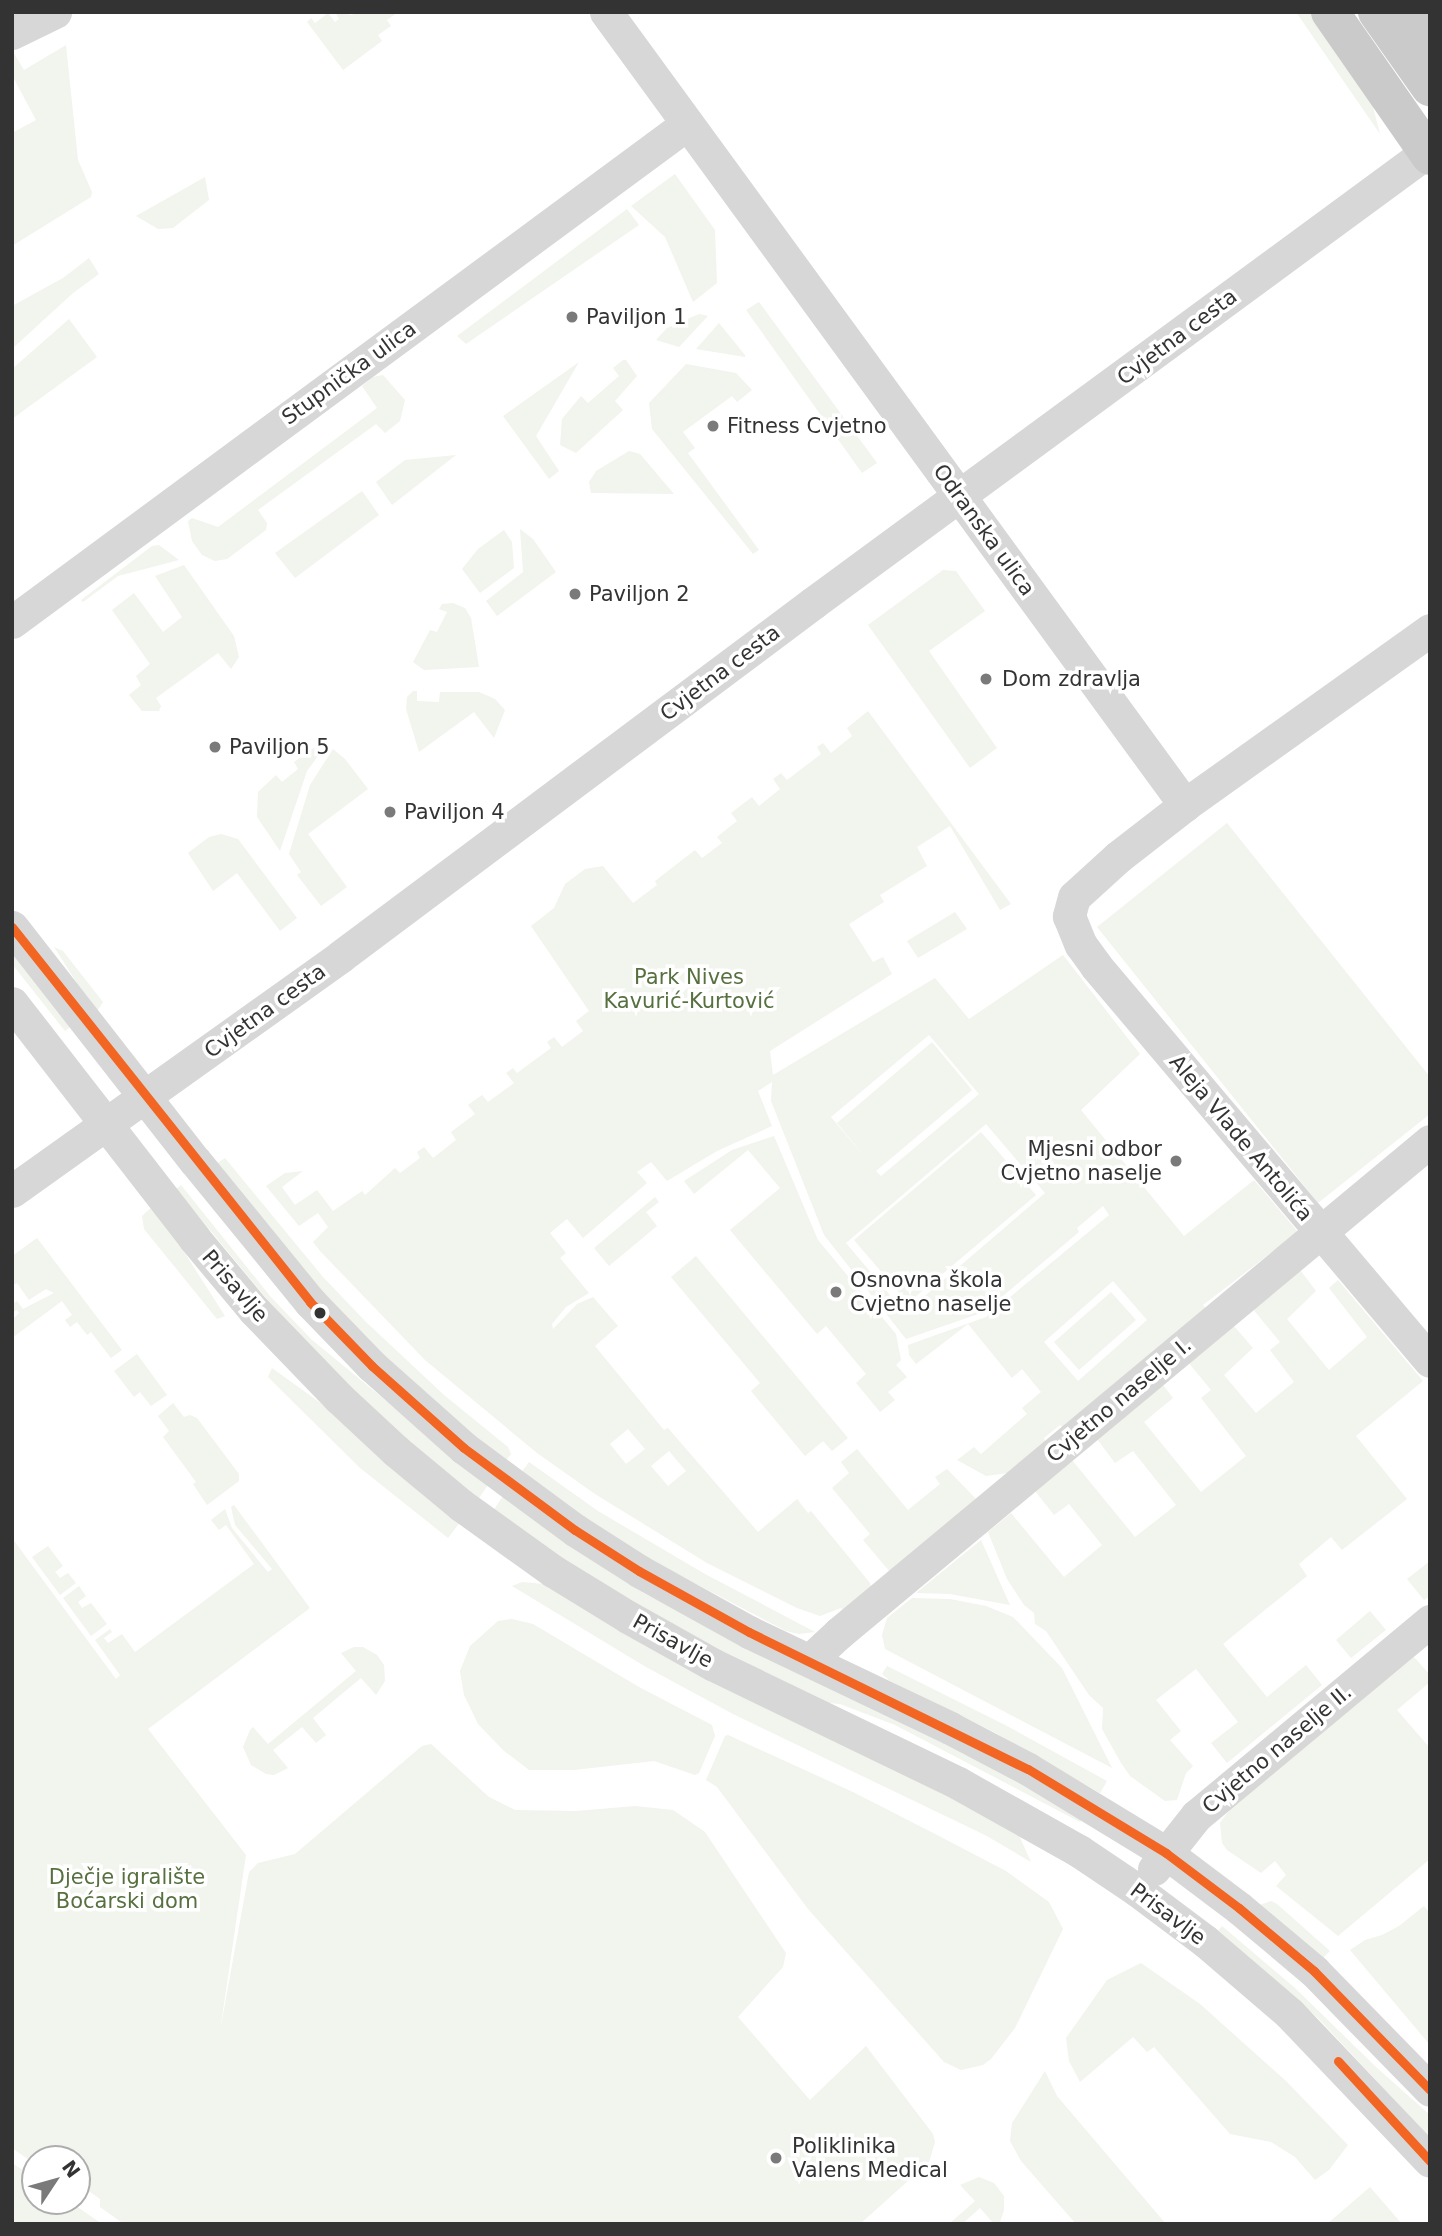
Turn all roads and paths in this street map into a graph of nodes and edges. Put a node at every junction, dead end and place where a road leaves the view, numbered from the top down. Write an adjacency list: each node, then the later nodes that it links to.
1 (55, 12): 6 (street)
2 (606, 12): 9 (street, Odranska ulica)
3 (1330, 12): 10 (main road)
4 (1377, 12): 8 (main road)
5 (1415, 12): 7 (main road)
6 (12, 33)
7 (1430, 34)
8 (1430, 87)
9 (687, 124): 11 (street, Odranska ulica); 12 (street, Stupnička ulica)
10 (1428, 154): 11 (street, Cvjetna cesta)
11 (960, 496): 14 (street, Odranska ulica); 17 (street, Cvjetna cesta)
12 (12, 622)
13 (1430, 630): 14 (street)
14 (1185, 805): 21 (street, Aleja Vlade Antolića)
15 (12, 927): 17 (street)
16 (12, 1003): 18 (street, Prisavlje)
17 (144, 1097): 18 (street, Cvjetna cesta); 24 (street)
18 (106, 1124): 20 (street, Cvjetna cesta); 26 (street, Prisavlje)
19 (1430, 1141): 21 (street, Cvjetno naselje I.)
20 (12, 1191)
21 (1321, 1232): 22 (street, Aleja Vlade Antolića); 24 (street, Cvjetno naselje I.)
22 (1430, 1361)
23 (1430, 1621): 25 (street, Cvjetno naselje II.)
24 (810, 1660): 25 (street)
25 (1166, 1853): 26 (street, Cvjetno naselje II.); 27 (street)
26 (1137, 1891): 28 (street, Prisavlje)
27 (1430, 2090)
28 (1430, 2161)

